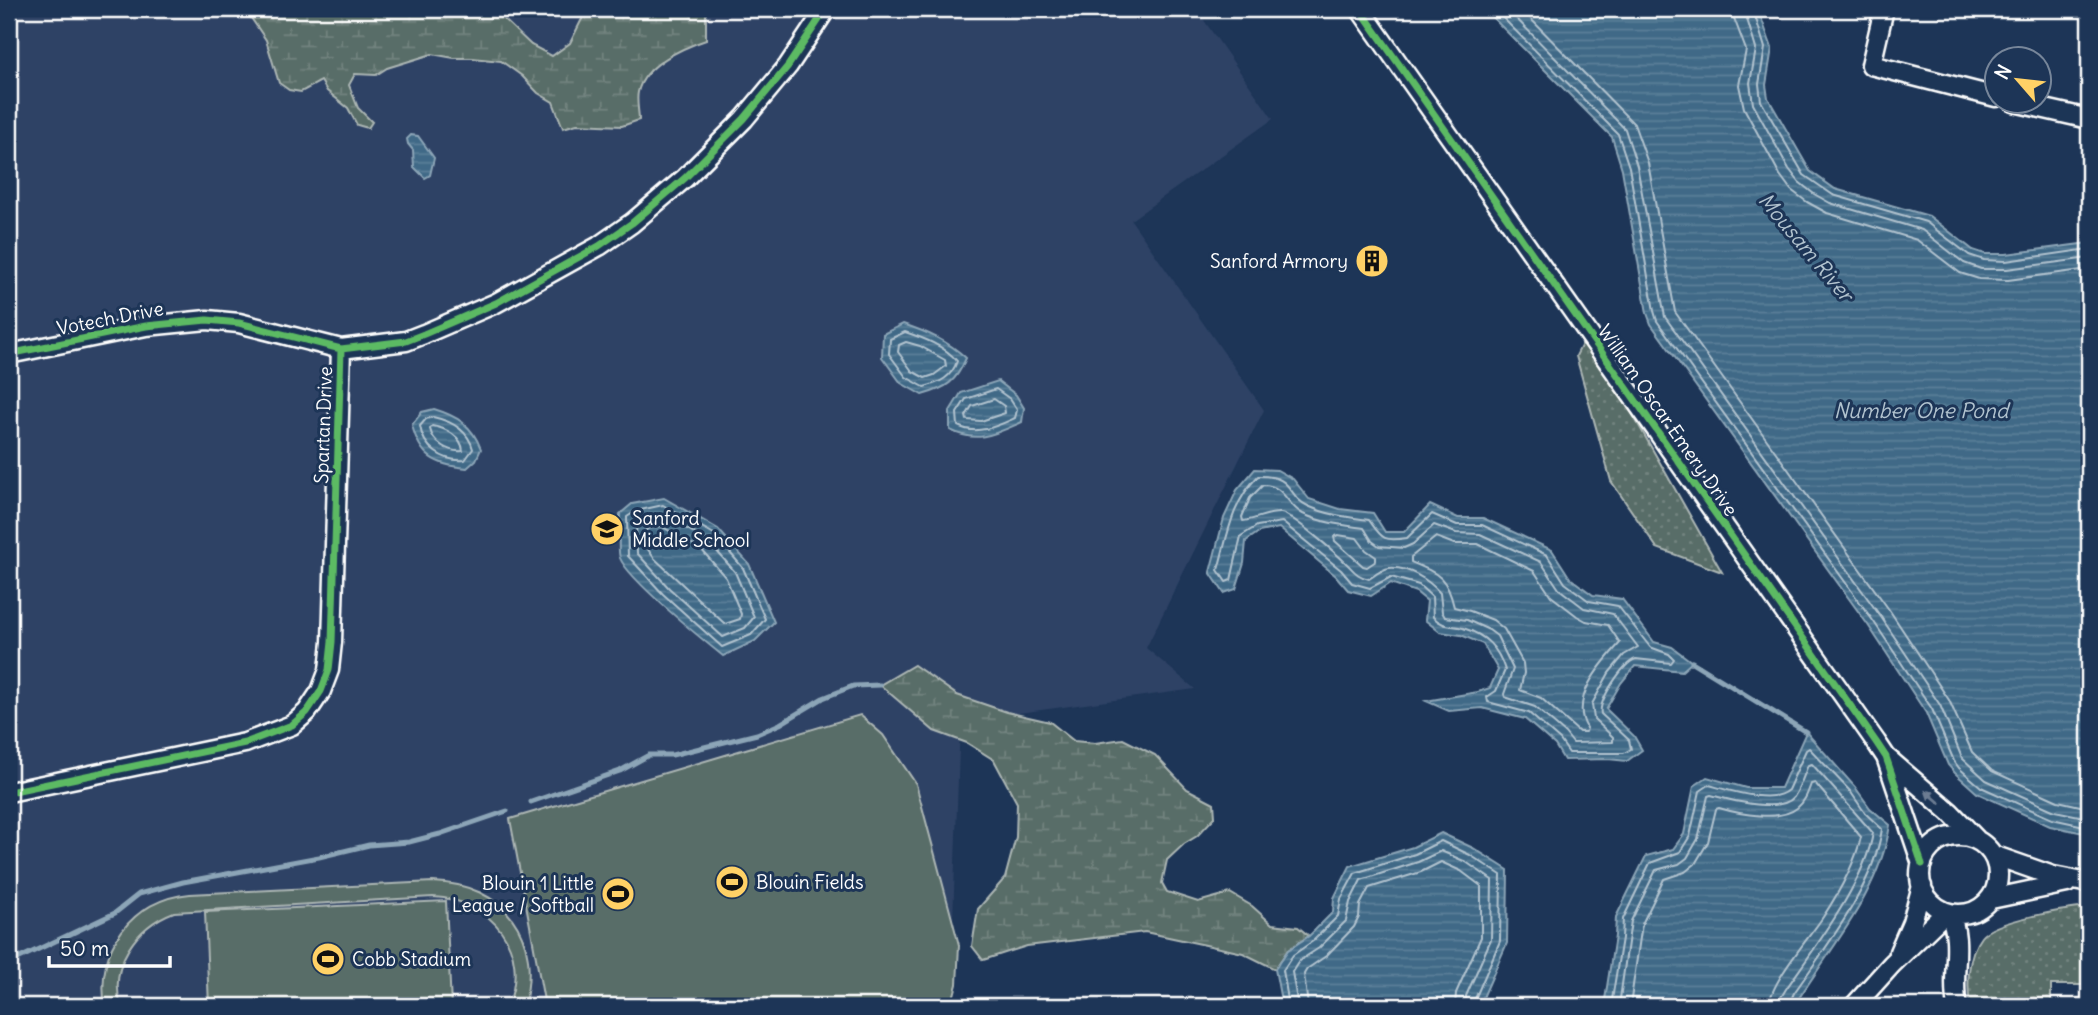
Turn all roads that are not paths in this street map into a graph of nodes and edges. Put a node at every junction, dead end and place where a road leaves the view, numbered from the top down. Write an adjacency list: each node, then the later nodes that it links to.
1 (825, 9): 7 (street, Spartan Drive)
2 (1360, 9): 9 (street, William Oscar Emery Drive)
3 (1884, 9): 4 (street)
4 (1982, 93)
5 (2052, 111): 6 (street)
6 (2089, 119)
7 (341, 349): 8 (street, Votech Drive); 10 (street, Spartan Drive)
8 (9, 354)
9 (1886, 757): 11 (street, William Oscar Emery Drive, one-way to 9); 13 (street, William Oscar Emery Drive)
10 (9, 792)
11 (1977, 840): 12 (street); 13 (street)
12 (1993, 855): 14 (street); 16 (street)
13 (1922, 864): 15 (street)
14 (2084, 882): 16 (street)
15 (1922, 886): 17 (street); 19 (street)
16 (1986, 903): 17 (street); 18 (street)
17 (1947, 913): 18 (street); 19 (street)
18 (1955, 957): 21 (street)
19 (1892, 964): 20 (street)
20 (1854, 1006)
21 (1957, 1006)

